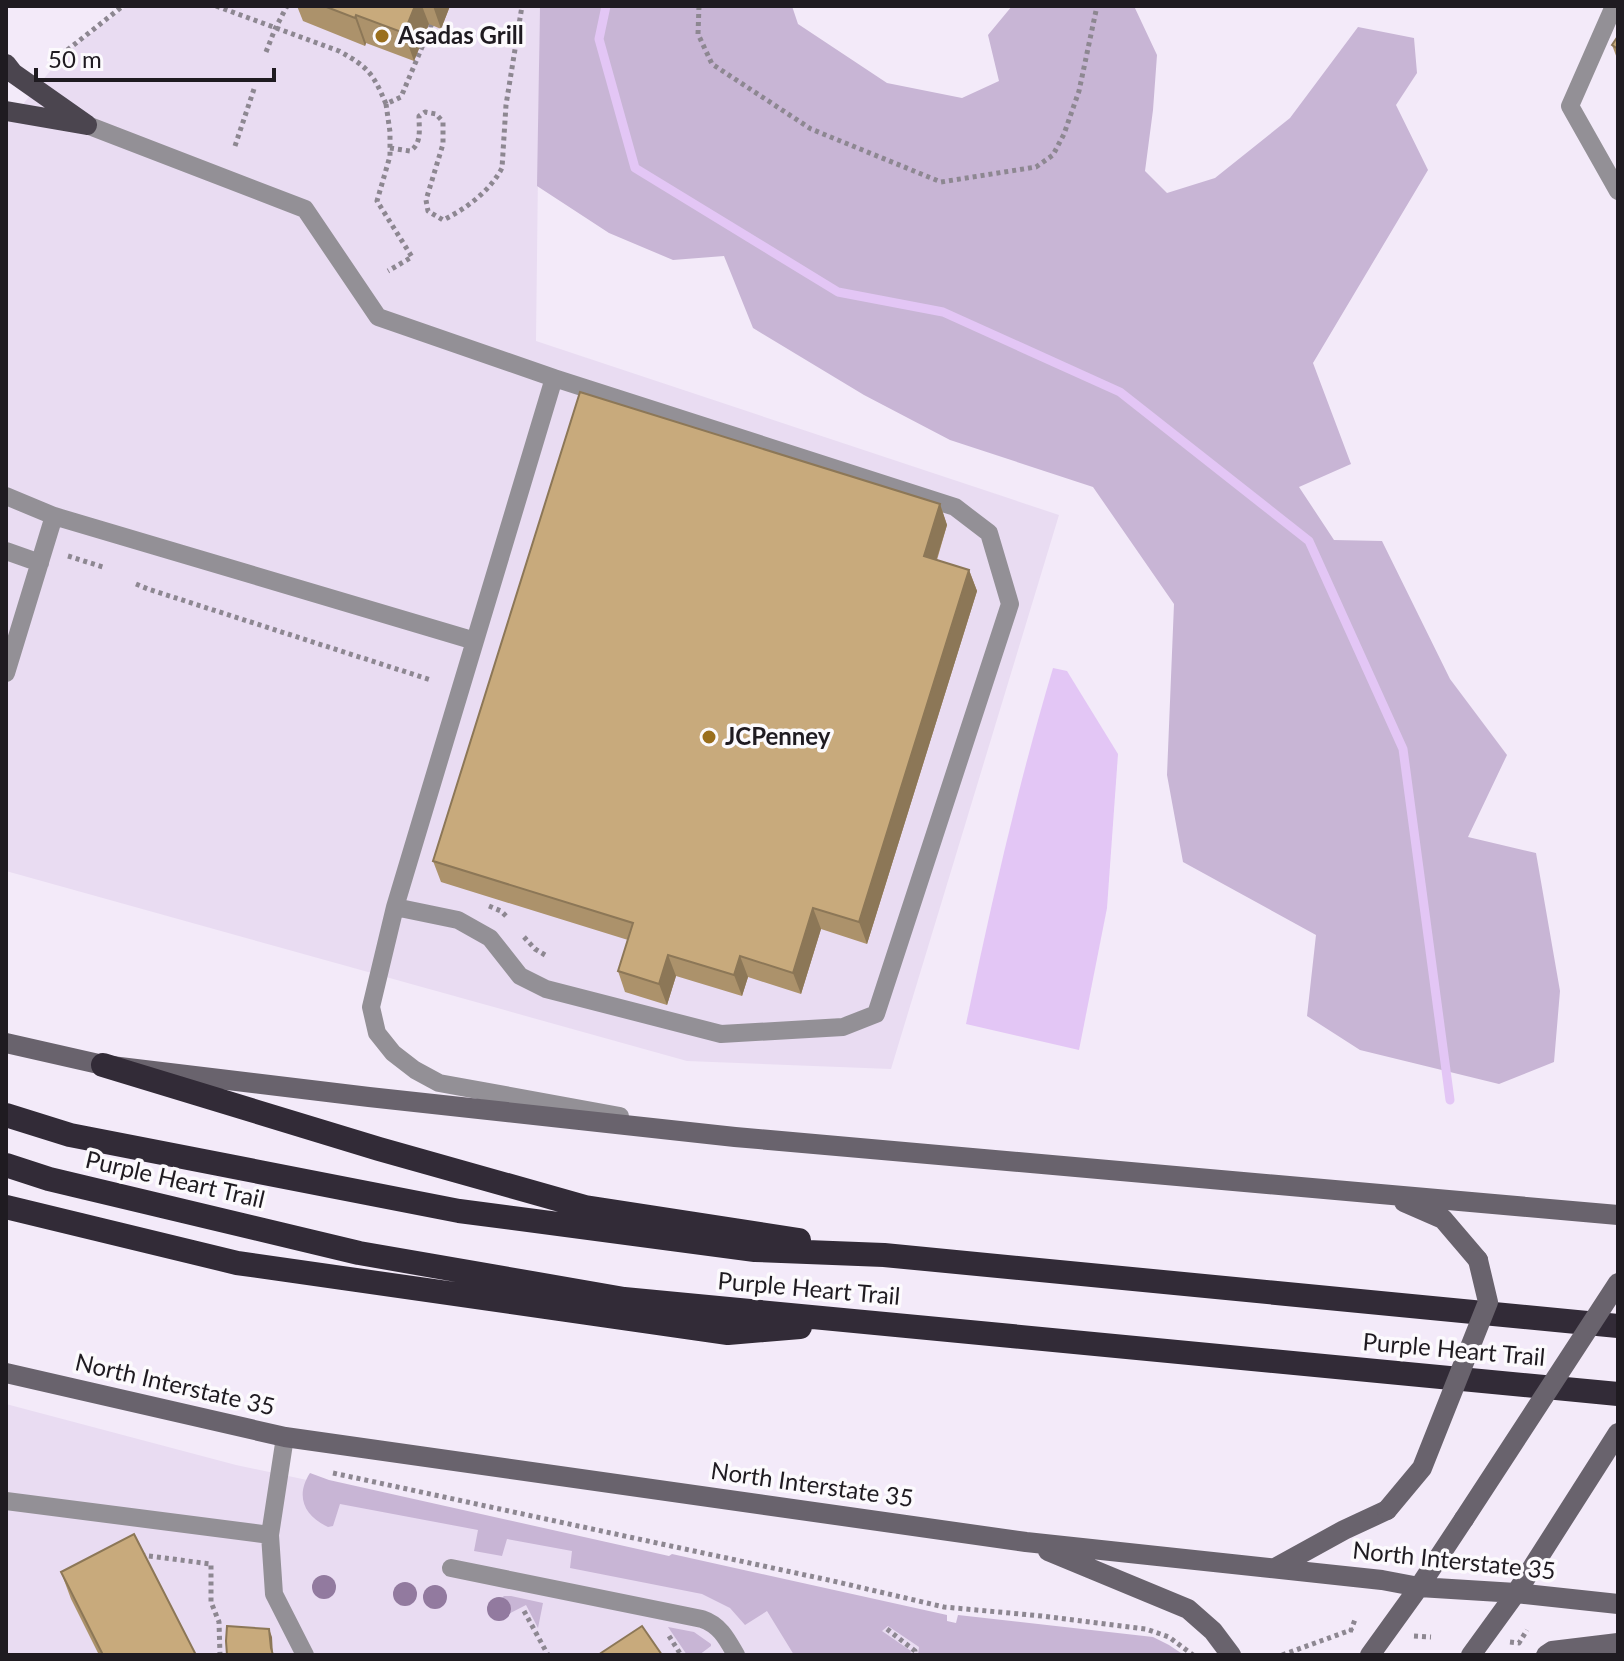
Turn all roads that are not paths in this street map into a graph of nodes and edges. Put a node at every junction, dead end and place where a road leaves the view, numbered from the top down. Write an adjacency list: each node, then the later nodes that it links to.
1 (1614, 6): 5 (lane)
2 (6, 64): 4 (main road)
3 (6, 111): 4 (main road)
4 (87, 125): 6 (lane)
5 (1618, 191)
6 (554, 378): 11 (lane); 13 (lane)
7 (6, 496): 8 (lane)
8 (54, 516): 10 (lane); 11 (lane)
9 (6, 551): 10 (lane)
10 (40, 563): 12 (lane)
11 (475, 641): 13 (lane)
12 (6, 673)
13 (395, 907): 17 (lane)
14 (6, 1043): 15 (main road)
15 (103, 1065): 17 (main road); 22 (highway)
16 (6, 1115): 22 (highway, Purple Heart Trail)
17 (735, 1137): 19 (main road)
18 (6, 1165): 24 (highway, Purple Heart Trail)
19 (1390, 1196): 21 (main road); 34 (main road, bridge)
20 (6, 1207): 24 (highway)
21 (1618, 1215)
22 (884, 1255): 25 (highway, Purple Heart Trail)
23 (1618, 1283): 35 (main road, bridge)
24 (862, 1322): 27 (highway, Purple Heart Trail)
25 (1618, 1326)
26 (6, 1373): 29 (main road, North Interstate 35)
27 (1618, 1394)
28 (1618, 1433): 36 (main road)
29 (285, 1437): 31 (lane); 32 (main road, North Interstate 35)
30 (6, 1501): 31 (lane)
31 (270, 1535): 39 (lane)
32 (1026, 1542): 34 (main road, North Interstate 35); 41 (main road)
33 (451, 1568): 40 (lane)
34 (1275, 1568): 35 (main road, North Interstate 35)
35 (1419, 1587): 36 (main road, North Interstate 35); 42 (main road)
36 (1516, 1593): 37 (main road, North Interstate 35); 43 (main road)
37 (1618, 1604)
38 (1618, 1643): 44 (main road)
39 (305, 1655)
40 (736, 1655)
41 (1231, 1655)
42 (1370, 1655)
43 (1471, 1655)
44 (1546, 1655)

